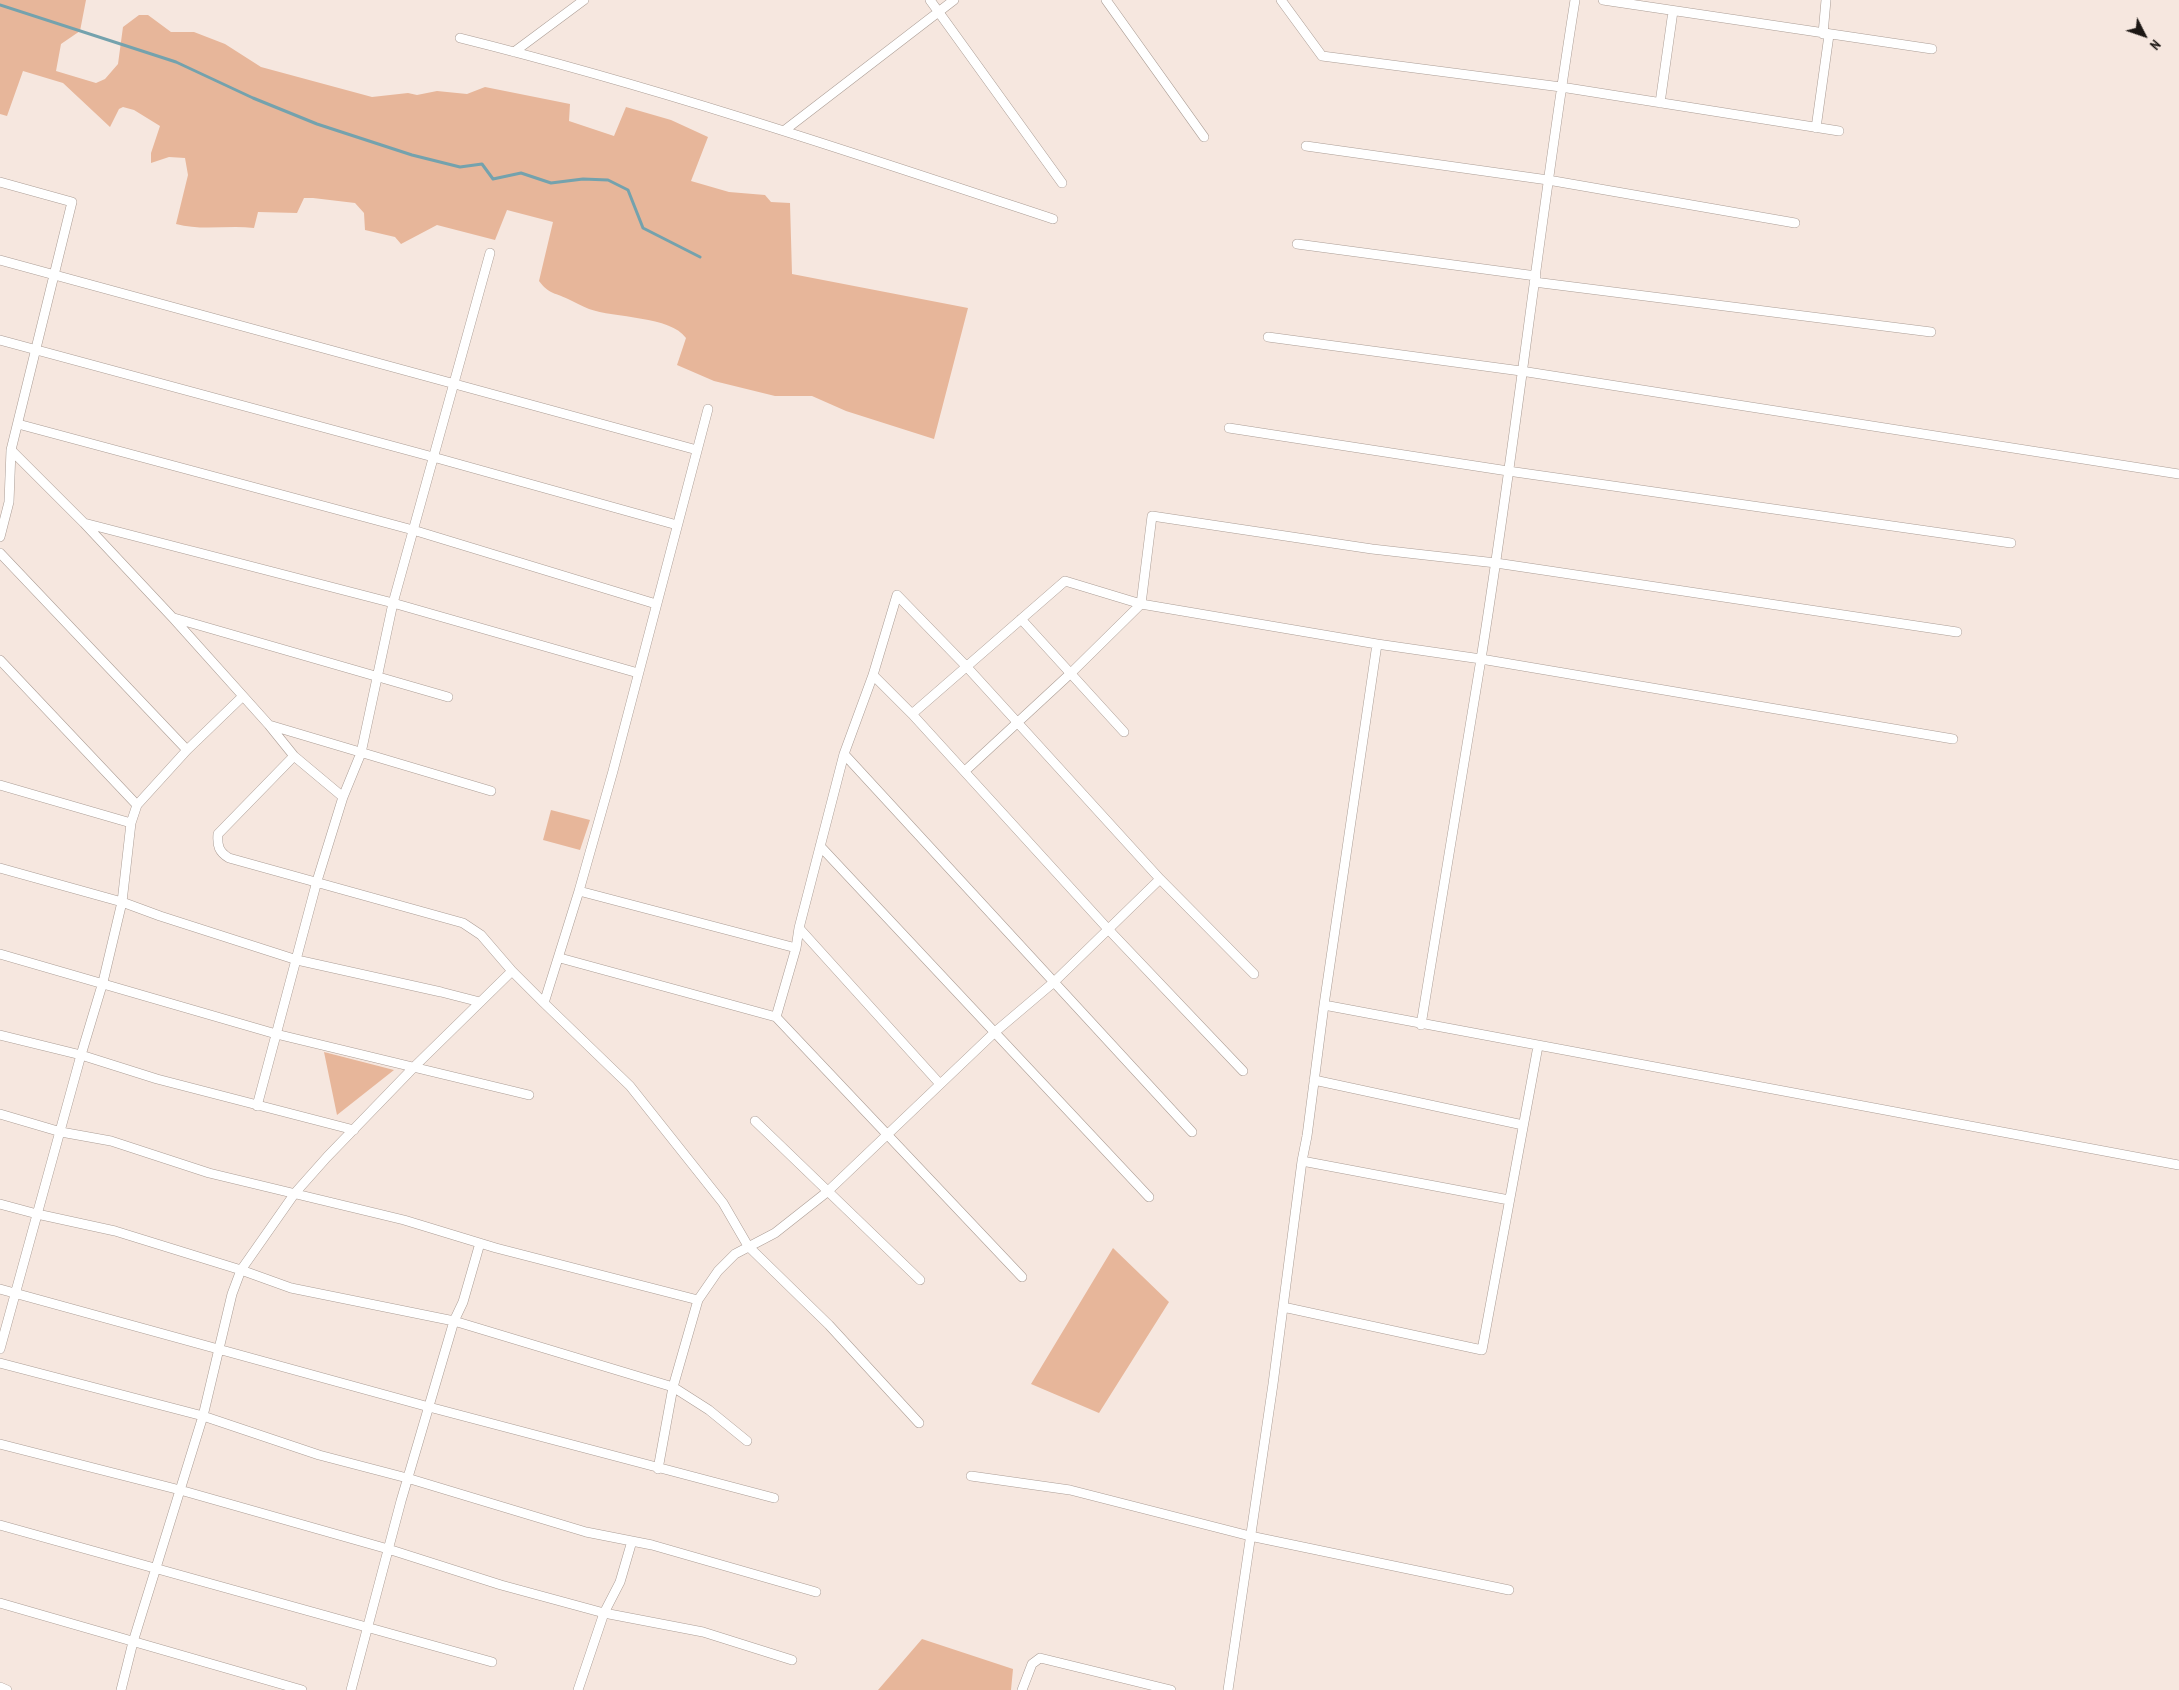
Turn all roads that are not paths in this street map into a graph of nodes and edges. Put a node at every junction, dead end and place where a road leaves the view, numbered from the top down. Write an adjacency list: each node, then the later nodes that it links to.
1 (584, 0): 14 (street)
2 (930, 0): 9 (street)
3 (954, 0): 9 (street)
4 (1106, 0): 20 (street)
5 (1280, 0): 15 (street)
6 (1575, 0): 15 (street)
7 (1603, 0): 10 (street)
8 (1826, 0): 11 (street)
9 (938, 11): 18 (street); 24 (street)
10 (1673, 11): 11 (street); 16 (street)
11 (1826, 34): 13 (street); 17 (street)
12 (460, 38): 14 (street)
13 (1932, 49)
14 (514, 52): 18 (street)
15 (1561, 87): 16 (street); 22 (street)
16 (1660, 103): 17 (street)
17 (1816, 128): 19 (street)
18 (785, 130): 25 (street)
19 (1839, 131)
20 (1204, 137)
21 (1306, 146): 22 (street)
22 (1548, 180): 26 (street); 31 (street)
23 (0, 182): 30 (street)
24 (1062, 183)
25 (1053, 219)
26 (1795, 223)
27 (1297, 244): 31 (street)
28 (490, 252): 37 (street)
29 (0, 260): 30 (street)
30 (53, 276): 35 (street); 37 (street)
31 (1535, 279): 32 (street); 36 (street)
32 (1931, 332)
33 (1268, 337): 36 (street)
34 (0, 340): 35 (street)
35 (36, 350): 39 (street); 43 (street)
36 (1521, 371): 44 (street); 45 (street)
37 (454, 383): 42 (street); 43 (street)
38 (708, 409): 42 (street)
39 (18, 424): 41 (street); 48 (street)
40 (1229, 428): 44 (street)
41 (11, 450): 46 (street); 49 (street)
42 (697, 450): 47 (street)
43 (433, 457): 47 (street); 48 (street)
44 (1508, 471): 50 (street); 52 (street)
45 (2179, 474)
46 (84, 523): 53 (street); 56 (street)
47 (677, 525): 54 (street)
48 (413, 530): 53 (street); 54 (street)
49 (0, 537)
50 (2011, 543)
51 (0, 553): 74 (street)
52 (1496, 563): 55 (street); 58 (street); 60 (street)
53 (393, 602): 63 (street); 66 (street)
54 (656, 604): 63 (street)
55 (1141, 604): 57 (street); 59 (street); 64 (street)
56 (173, 618): 66 (street); 67 (street)
57 (1021, 619): 62 (street); 64 (street)
58 (1957, 632)
59 (1377, 644): 60 (street); 102 (street)
60 (1481, 658): 73 (street); 104 (street)
61 (0, 660): 82 (street)
62 (966, 666): 65 (street); 69 (street); 70 (street)
63 (638, 673): 88 (street)
64 (1071, 673): 70 (street); 72 (street)
65 (873, 675): 69 (street); 76 (street)
66 (379, 676): 68 (street); 75 (street)
67 (243, 696): 71 (street); 74 (street)
68 (448, 697)
69 (912, 714): 78 (street)
70 (1018, 723): 78 (street); 86 (street)
71 (270, 725): 75 (street); 77 (street)
72 (1124, 732)
73 (1953, 739)
74 (188, 750): 82 (street)
75 (361, 753): 80 (street); 81 (street)
76 (844, 754): 84 (street); 99 (street)
77 (294, 756): 81 (street); 87 (street)
78 (965, 771): 91 (street)
79 (0, 785): 83 (street)
80 (491, 791)
81 (343, 797): 87 (street)
82 (137, 805): 83 (street)
83 (131, 823): 89 (street)
84 (820, 846): 90 (street); 105 (street)
85 (0, 868): 89 (street)
86 (1160, 879): 91 (street); 97 (street)
87 (317, 880): 95 (street); 96 (street)
88 (579, 891): 92 (street); 94 (street)
89 (122, 902): 95 (street); 98 (street)
90 (799, 928): 92 (street); 113 (street)
91 (1107, 928): 99 (street); 111 (street)
92 (796, 948): 103 (street)
93 (0, 954): 98 (street)
94 (560, 958): 101 (street); 103 (street)
95 (297, 960): 100 (street); 106 (street)
96 (512, 971): 100 (street); 101 (street)
97 (1254, 974)
98 (103, 982): 106 (street); 109 (street)
99 (1054, 982): 105 (street); 121 (street)
100 (480, 1002): 110 (street)
101 (544, 1003): 132 (street)
102 (1324, 1005): 104 (street); 112 (street)
103 (776, 1017): 122 (street)
104 (1421, 1025): 108 (street)
105 (994, 1032): 113 (street); 127 (street)
106 (276, 1034): 110 (street); 115 (street)
107 (0, 1035): 109 (street)
108 (1538, 1046): 118 (street); 124 (street)
109 (81, 1055): 115 (street); 120 (street)
110 (415, 1066): 114 (street); 119 (street)
111 (1243, 1071)
112 (1314, 1080): 118 (street); 123 (street)
113 (940, 1084): 122 (street)
114 (529, 1095)
115 (257, 1106): 119 (street)
116 (0, 1114): 120 (street)
117 (755, 1121): 125 (street)
118 (1522, 1125): 128 (street)
119 (354, 1130): 126 (street)
120 (61, 1132): 126 (street); 130 (street)
121 (1192, 1132)
122 (888, 1134): 125 (street); 134 (street)
123 (1302, 1161): 128 (street); 139 (street)
124 (2179, 1165)
125 (827, 1192): 132 (street); 135 (street)
126 (295, 1193): 131 (street); 133 (street)
127 (1149, 1198)
128 (1509, 1200): 139 (street)
129 (0, 1204): 130 (street)
130 (37, 1214): 133 (street); 137 (street)
131 (480, 1243): 138 (street); 140 (street)
132 (748, 1246): 138 (street); 147 (street)
133 (241, 1270): 140 (street); 142 (street)
134 (1022, 1277)
135 (920, 1280)
136 (0, 1288): 137 (street)
137 (17, 1293): 141 (street); 142 (street)
138 (698, 1300): 144 (street)
139 (1283, 1307): 156 (street)
140 (454, 1321): 144 (street); 145 (street)
141 (0, 1349)
142 (220, 1350): 145 (street); 146 (street)
143 (0, 1363): 146 (street)
144 (673, 1387): 148 (street); 150 (street)
145 (429, 1407): 150 (street); 152 (street)
146 (203, 1416): 152 (street); 153 (street)
147 (919, 1422)
148 (746, 1441)
149 (0, 1444): 153 (street)
150 (658, 1469): 154 (street)
151 (971, 1476): 156 (street)
152 (407, 1478): 157 (street); 158 (street)
153 (180, 1490): 158 (street); 159 (street)
154 (774, 1498)
155 (0, 1525): 159 (street)
156 (1250, 1536): 160 (street); 176 (street)
157 (632, 1542): 161 (street); 163 (street)
158 (388, 1549): 163 (street); 164 (street)
159 (156, 1568): 164 (street); 165 (street)
160 (1509, 1590)
161 (816, 1592)
162 (0, 1603): 165 (street)
163 (604, 1613): 166 (street); 173 (street)
164 (368, 1627): 167 (street); 172 (street)
165 (133, 1642): 170 (street); 171 (street)
166 (792, 1660)
167 (492, 1662)
168 (0, 1688): 169 (street)
169 (7, 1690)
170 (120, 1690)
171 (302, 1690)
172 (351, 1690)
173 (578, 1690)
174 (1022, 1690): 175 (street)
175 (1171, 1690)
176 (1228, 1690)

